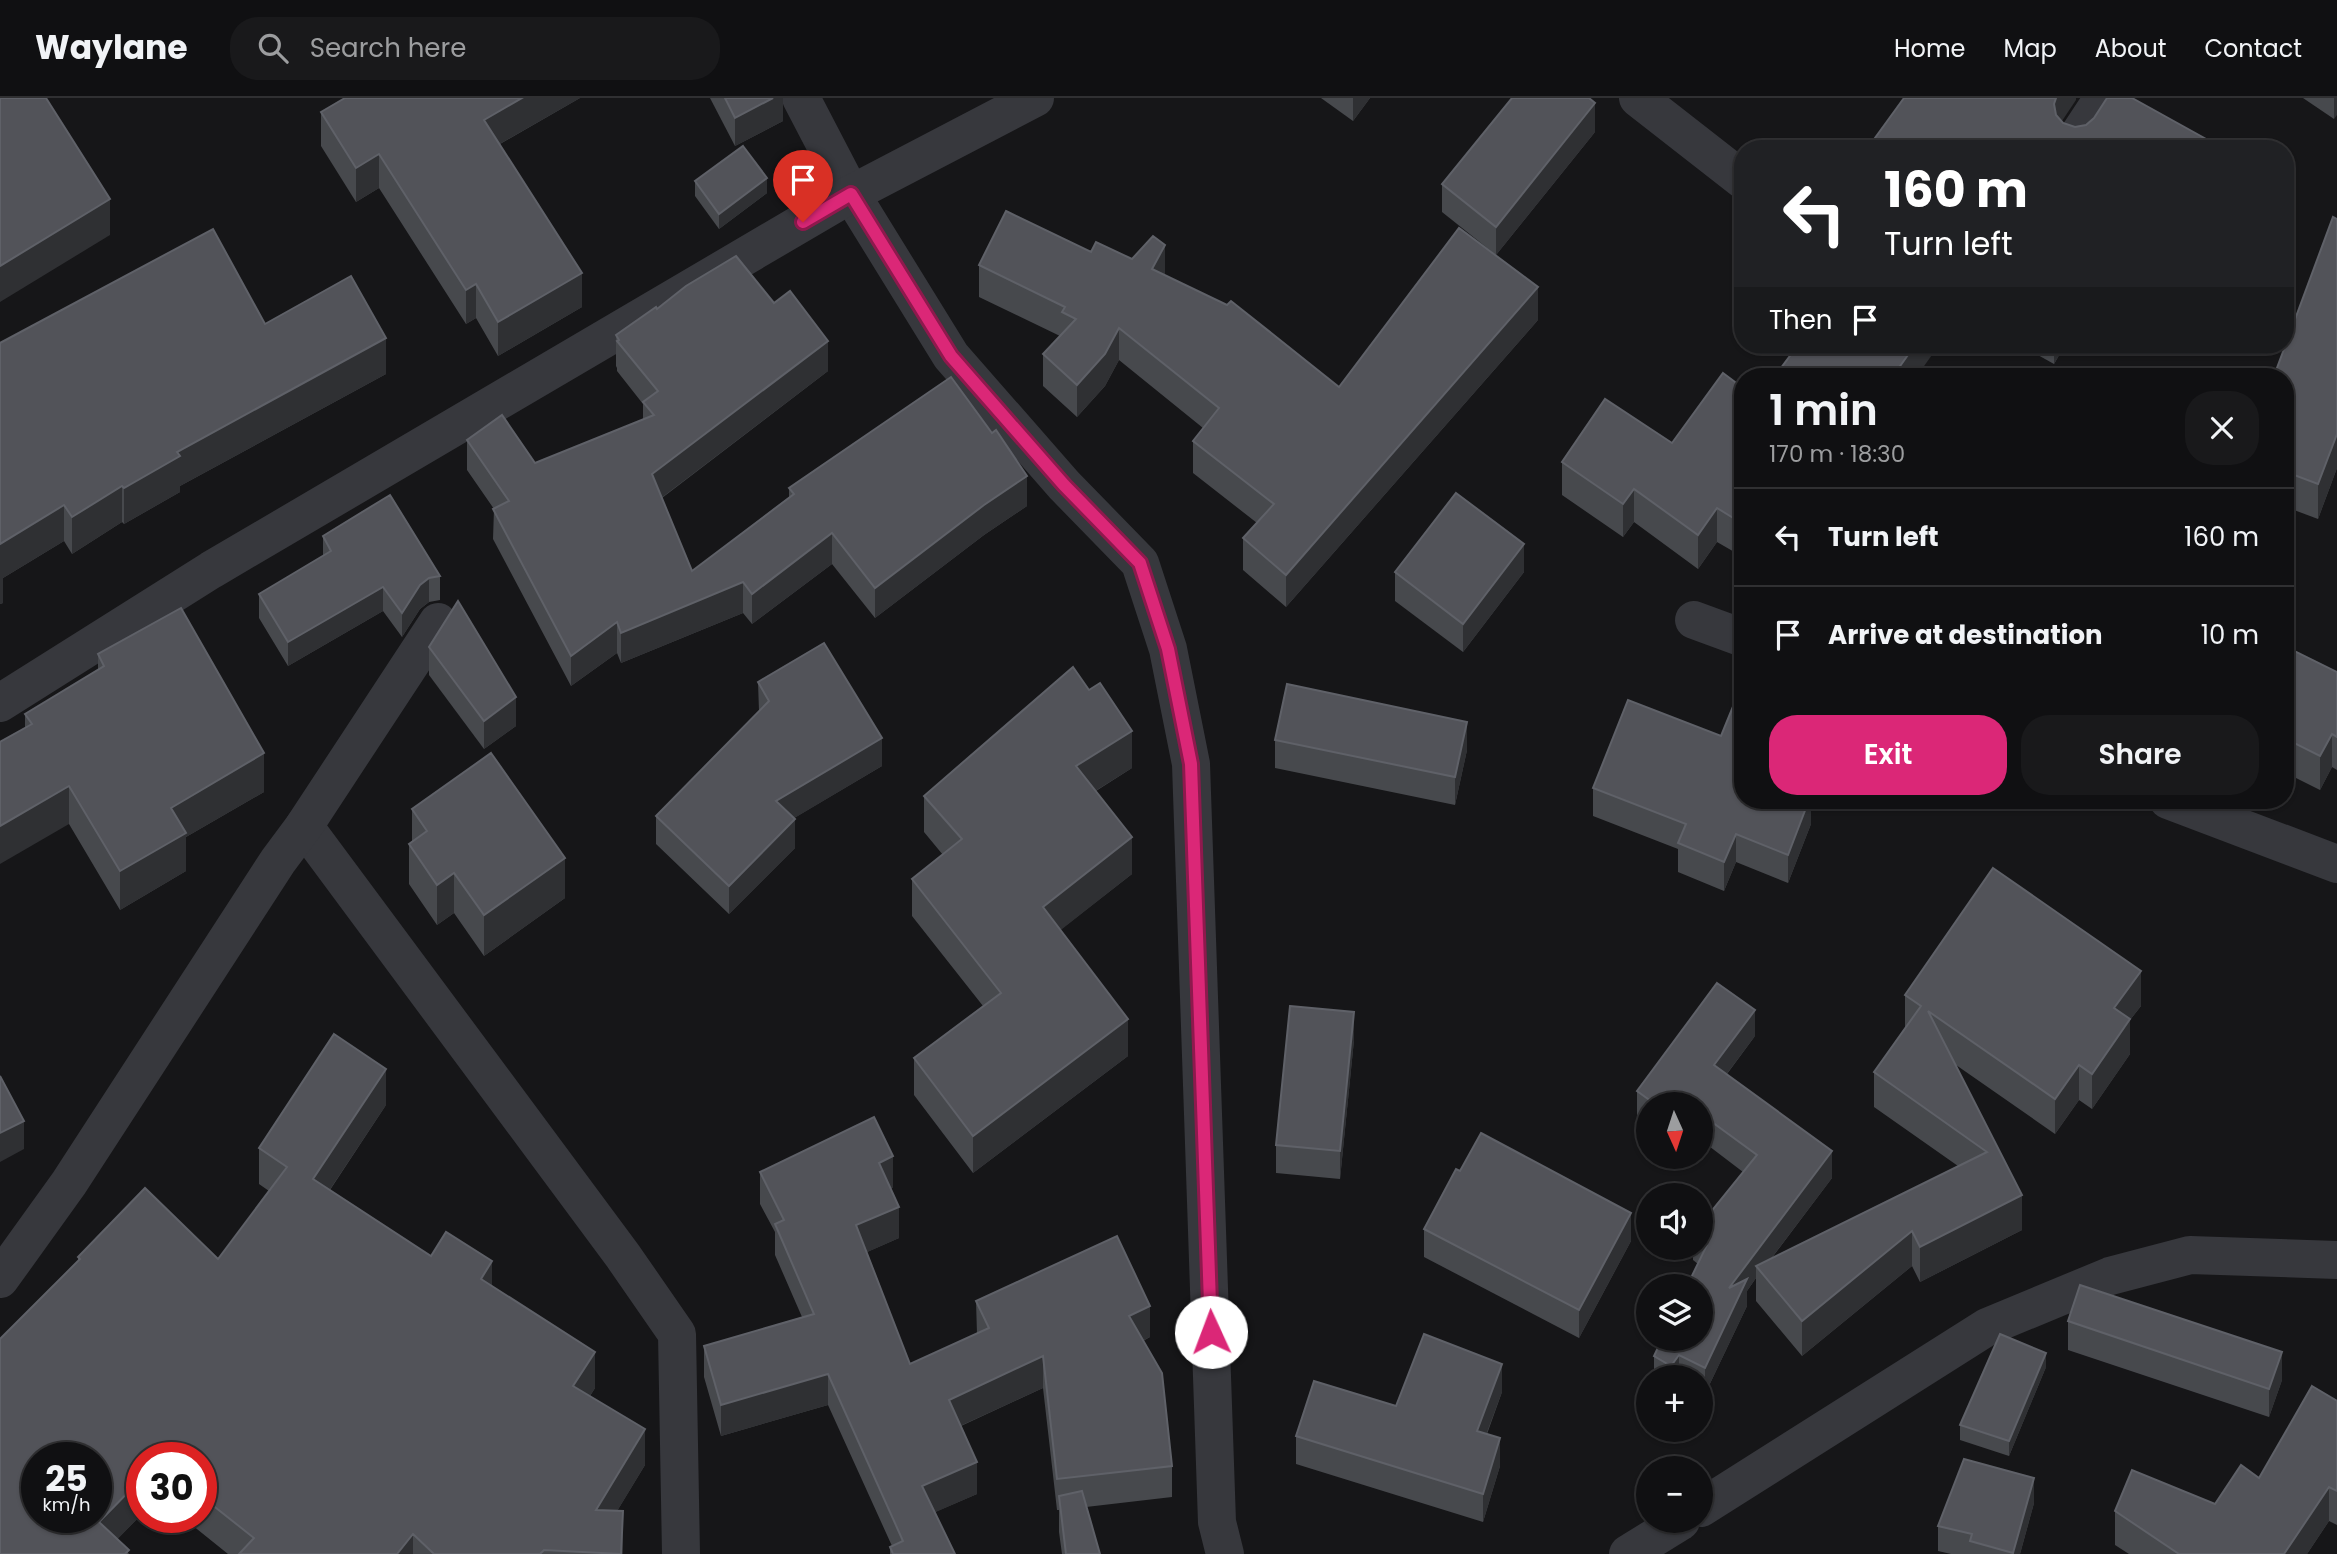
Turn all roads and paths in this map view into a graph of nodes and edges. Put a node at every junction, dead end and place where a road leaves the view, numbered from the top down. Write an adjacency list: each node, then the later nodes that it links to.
1 (800, 98): 7 (street)
2 (1035, 98): 7 (street)
3 (1639, 98): 6 (street)
4 (2103, 98): 5 (street)
5 (2076, 139)
6 (1734, 173)
7 (851, 194): 11 (street); 20 (street)
8 (1694, 620): 10 (street)
9 (438, 622): 13 (street)
10 (1734, 635)
11 (0, 703)
12 (2192, 809): 14 (street)
13 (304, 825): 16 (street); 19 (street)
14 (2337, 864)
15 (2337, 1260): 17 (street)
16 (0, 1279)
17 (1713, 1500)
18 (1662, 1533): 21 (street)
19 (681, 1554)
20 (1225, 1554)
21 (1628, 1554)

